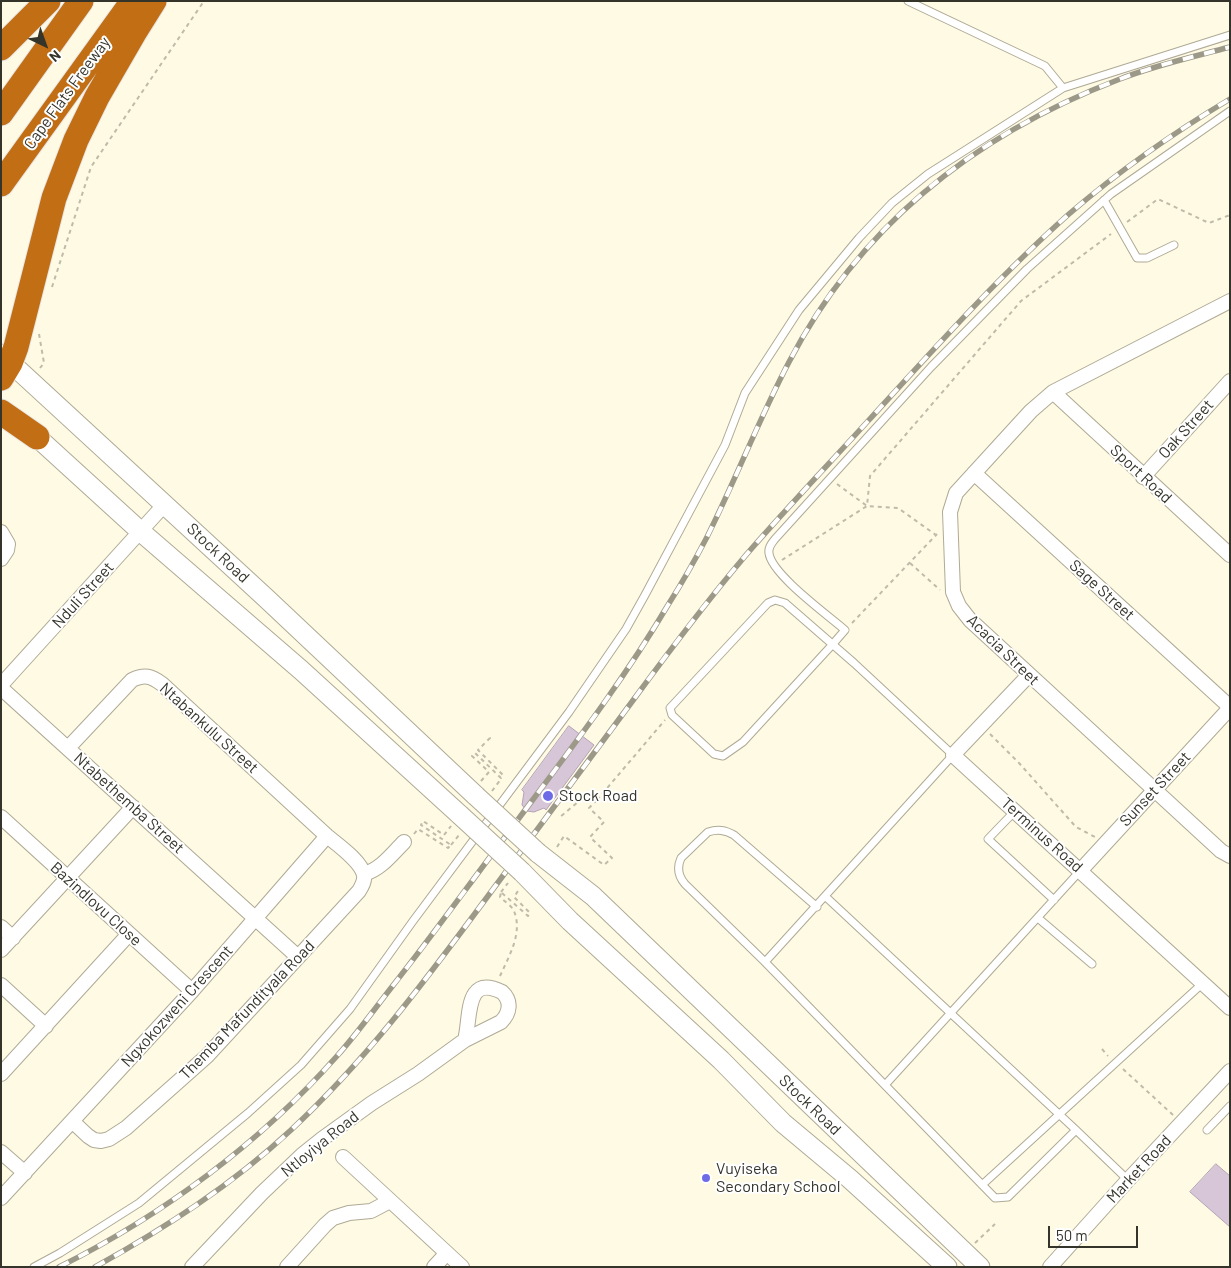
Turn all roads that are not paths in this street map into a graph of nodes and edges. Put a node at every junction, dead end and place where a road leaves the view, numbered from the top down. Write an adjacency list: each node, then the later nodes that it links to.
1 (48, 1): 7 (highway)
2 (81, 1): 10 (highway)
3 (133, 1): 11 (highway, Cape Flats Freeway)
4 (154, 1): 15 (highway)
5 (908, 1): 8 (lane)
6 (1230, 35): 8 (lane)
7 (1, 48)
8 (1063, 88): 79 (lane)
9 (1230, 111): 12 (lane)
10 (1, 113)
11 (1, 184)
12 (1104, 200): 13 (lane); 28 (lane)
13 (1174, 245)
14 (1230, 301): 17 (street, Acacia Street)
15 (4, 365): 23 (main road, Stock Road)
16 (1230, 381): 22 (street, Oak Street)
17 (1053, 392): 21 (street, Acacia Street); 22 (street, Sport Road)
18 (1, 405): 20 (main road, Stock Road)
19 (1, 412): 20 (highway)
20 (37, 437): 25 (main road, Stock Road)
21 (974, 473): 29 (street, Acacia Street); 31 (street, Sage Street)
22 (1142, 477): 26 (street, Sport Road)
23 (165, 504): 25 (street, Nduli Street); 85 (main road, Stock Road, bridge)
24 (1, 532): 27 (street)
25 (140, 532): 30 (street, Nduli Street); 84 (main road, Stock Road, bridge)
26 (1228, 550)
27 (1, 559)
28 (832, 644): 28 (lane); 33 (lane, Terminus Road)
29 (1029, 675): 33 (street); 34 (street, Acacia Street)
30 (1, 687): 32 (street, Ntabethemba Street)
31 (1230, 708): 34 (street, Sunset Street)
32 (68, 748): 35 (street, Ntabethemba Street); 38 (street, Ntabankulu Street)
33 (954, 755): 36 (street, Terminus Road); 44 (lane)
34 (1155, 790): 40 (street, Acacia Street); 41 (street, Sunset Street)
35 (133, 808): 43 (street); 48 (street, Ntabethemba Street)
36 (1015, 811): 41 (street, Terminus Road); 45 (lane)
37 (1, 817): 43 (street, Bazindlovu Close)
38 (327, 836): 42 (street); 48 (street, Ngxokozweni Crescent)
39 (409, 838): 42 (street)
40 (1230, 856)
41 (1080, 870): 45 (lane); 56 (street, Terminus Road)
42 (364, 874): 53 (street, Themba Mafundityala Road)
43 (68, 878): 50 (street, Bazindlovu Close); 51 (street)
44 (826, 897): 46 (lane); 60 (lane)
45 (1054, 900): 47 (lane)
46 (816, 907): 54 (lane); 54 (lane)
47 (1038, 918): 55 (lane); 60 (lane)
48 (255, 919): 53 (street, Ntabethemba Street); 58 (street, Ngxokozweni Crescent)
49 (1, 927): 51 (street)
50 (129, 934): 58 (street, Bazindlovu Close); 61 (street)
51 (13, 938): 52 (street)
52 (1, 950)
53 (298, 957): 68 (street, Themba Mafundityala Road)
54 (765, 962): 65 (lane)
55 (1092, 964)
56 (1203, 983): 59 (street, Terminus Road); 67 (lane)
57 (1, 985): 61 (street)
58 (192, 991): 68 (street, Ngxokozweni Crescent)
59 (1230, 1008)
60 (951, 1013): 65 (lane); 67 (lane)
61 (46, 1026): 64 (street)
62 (464, 1040): 80 (street, Ntloyiya Road)
63 (1230, 1071): 74 (street, Market Road)
64 (1, 1074)
65 (885, 1085): 75 (lane)
66 (1230, 1106): 70 (lane)
67 (1060, 1115): 69 (lane); 75 (lane)
68 (72, 1121): 73 (street, Ngxokozweni Crescent)
69 (1076, 1130): 74 (lane); 75 (lane)
70 (1207, 1130)
71 (1, 1152): 73 (street)
72 (343, 1157): 77 (street)
73 (25, 1173): 76 (street, Ngxokozweni Crescent)
74 (1128, 1180): 86 (street, Market Road)
75 (982, 1185)
76 (1, 1198)
77 (390, 1201): 78 (street); 81 (street)
78 (447, 1253): 82 (street); 83 (street)
79 (34, 1267)
80 (192, 1267)
81 (286, 1267)
82 (434, 1267)
83 (462, 1267)
84 (947, 1267)
85 (980, 1267)
86 (1050, 1267)

